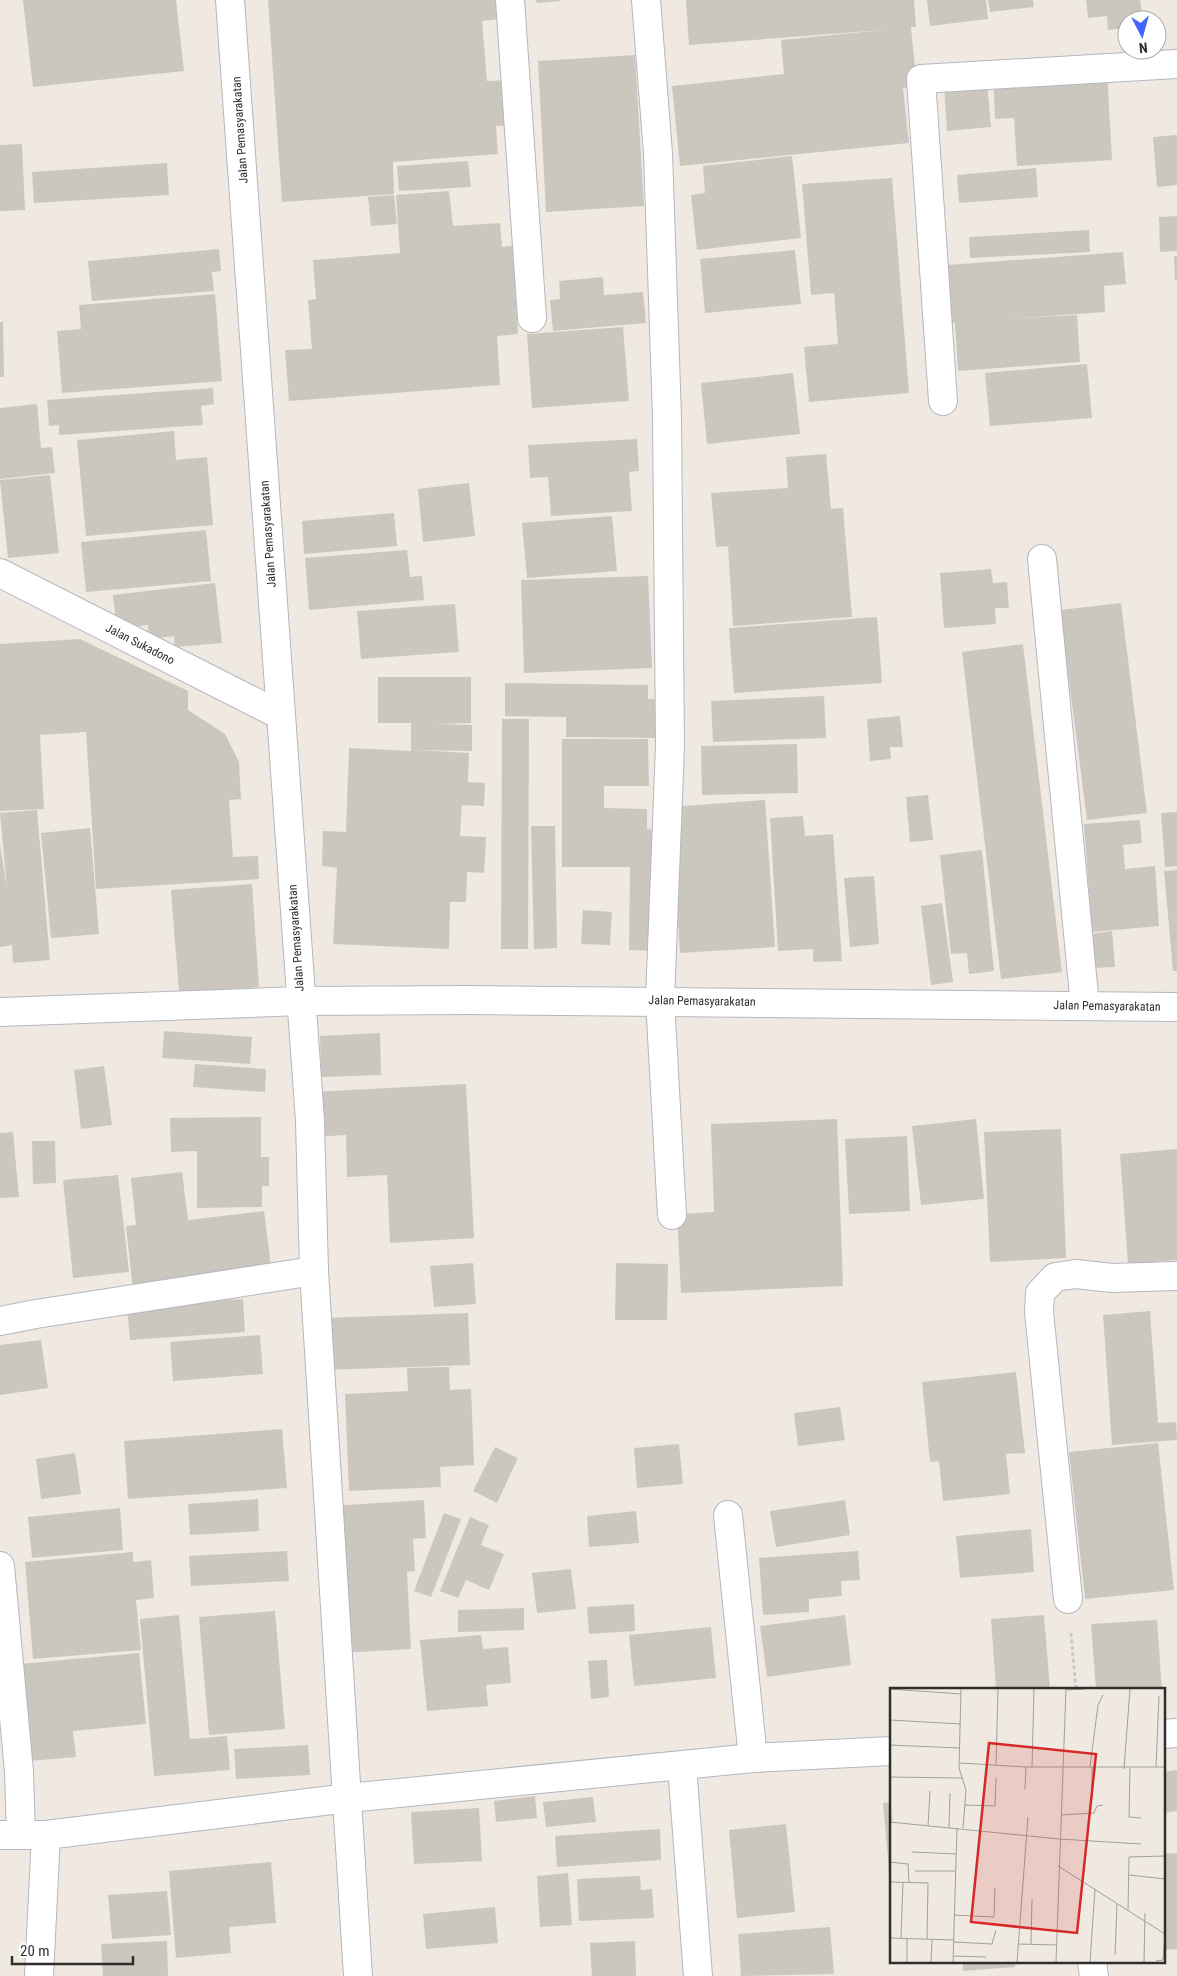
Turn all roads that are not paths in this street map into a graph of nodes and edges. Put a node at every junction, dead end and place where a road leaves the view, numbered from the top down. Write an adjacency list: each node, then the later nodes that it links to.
1 (230, 0): 9 (street, Jalan Pemasyarakatan)
2 (510, 0): 5 (street)
3 (646, 0): 10 (street)
4 (1177, 64): 6 (street)
5 (532, 318)
6 (943, 401)
7 (1042, 559): 12 (street)
8 (0, 573): 9 (street, Jalan Sukadono)
9 (280, 714): 11 (street, Jalan Pemasyarakatan)
10 (660, 1000): 11 (street, Jalan Pemasyarakatan); 12 (street, Jalan Pemasyarakatan); 15 (street)
11 (301, 1001): 14 (street); 16 (street)
12 (1085, 1006): 13 (street, Jalan Pemasyarakatan)
13 (1177, 1007)
14 (0, 1012)
15 (672, 1215)
16 (314, 1271): 18 (street); 27 (street)
17 (1177, 1276): 21 (street)
18 (0, 1321)
19 (728, 1514): 25 (street)
20 (0, 1566): 28 (street)
21 (1068, 1599)
22 (1177, 1733): 23 (street)
23 (1164, 1734)
24 (890, 1751): 25 (street)
25 (753, 1758): 26 (street)
26 (682, 1766): 27 (street); 31 (street)
27 (348, 1798): 28 (street); 30 (street)
28 (22, 1835): 29 (street)
29 (39, 1976)
30 (358, 1976)
31 (698, 1976)

